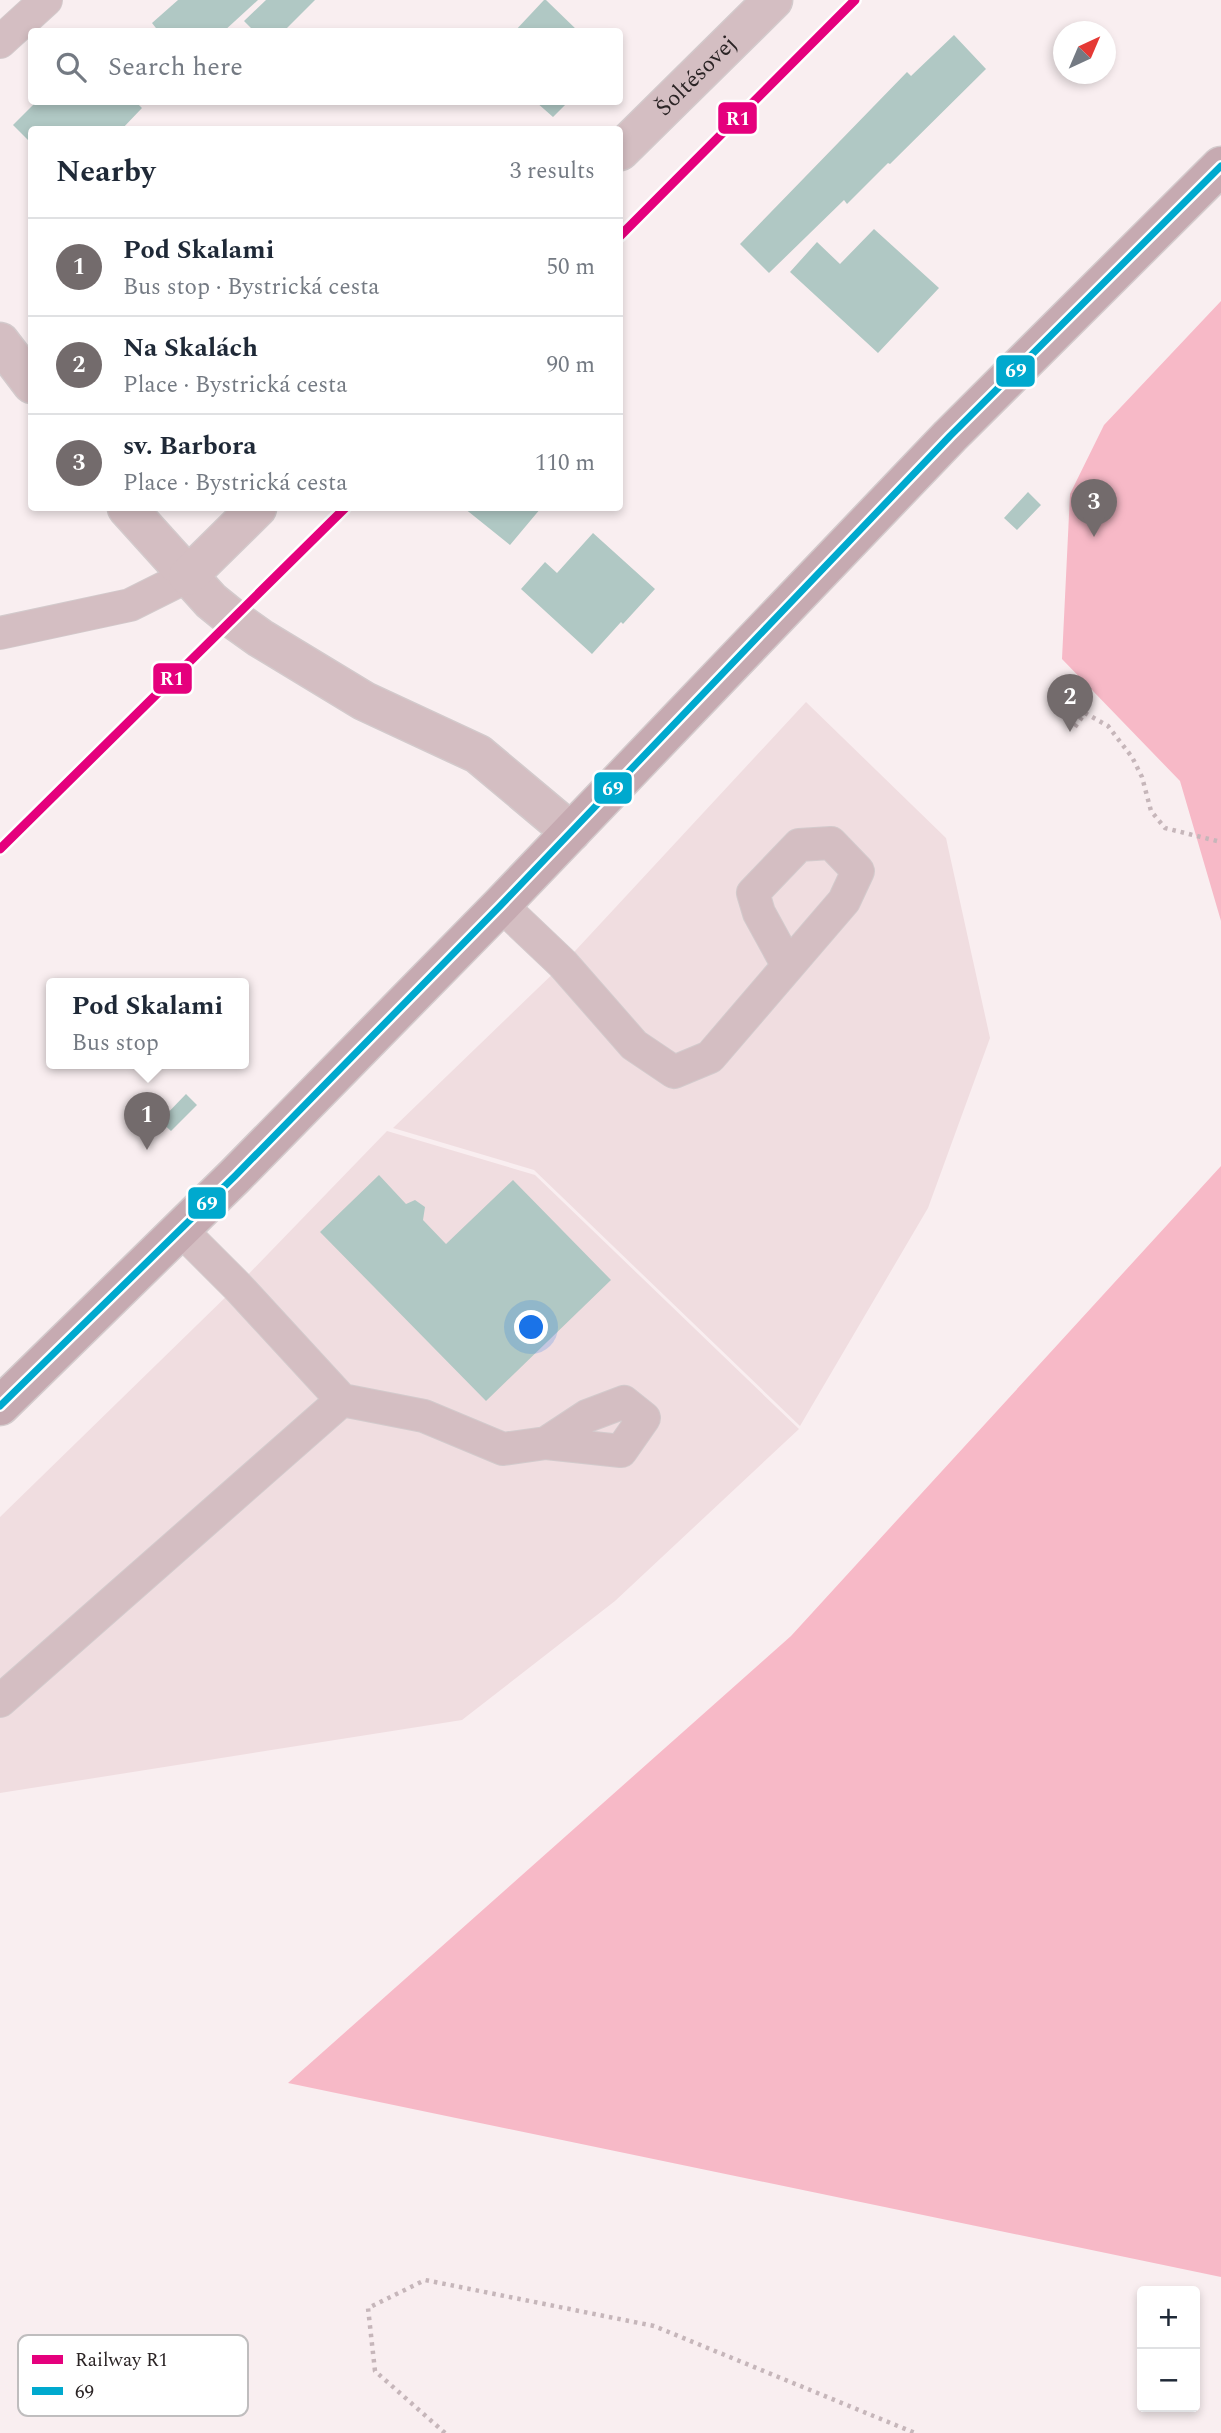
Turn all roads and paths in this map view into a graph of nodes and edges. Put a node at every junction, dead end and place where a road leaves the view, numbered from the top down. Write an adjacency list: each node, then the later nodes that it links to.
1 (46, 0): 3 (lane)
2 (773, 0): 4 (street, Šoltésovej)
3 (0, 42)
4 (623, 148)
5 (1221, 166): 13 (main road)
6 (0, 342): 7 (street)
7 (28, 379)
8 (130, 511): 10 (street)
9 (254, 511): 10 (street)
10 (188, 576): 11 (lane); 13 (street)
11 (0, 633)
12 (1074, 727): 14 (path)
13 (570, 832): 15 (main road)
14 (1221, 842)
15 (501, 905): 16 (lane); 17 (main road)
16 (788, 966)
17 (181, 1230): 18 (lane); 19 (main road)
18 (342, 1400): 20 (lane); 21 (lane)
19 (0, 1406)
20 (546, 1443)
21 (0, 1701)
22 (445, 2433): 23 (path)
23 (915, 2433)

